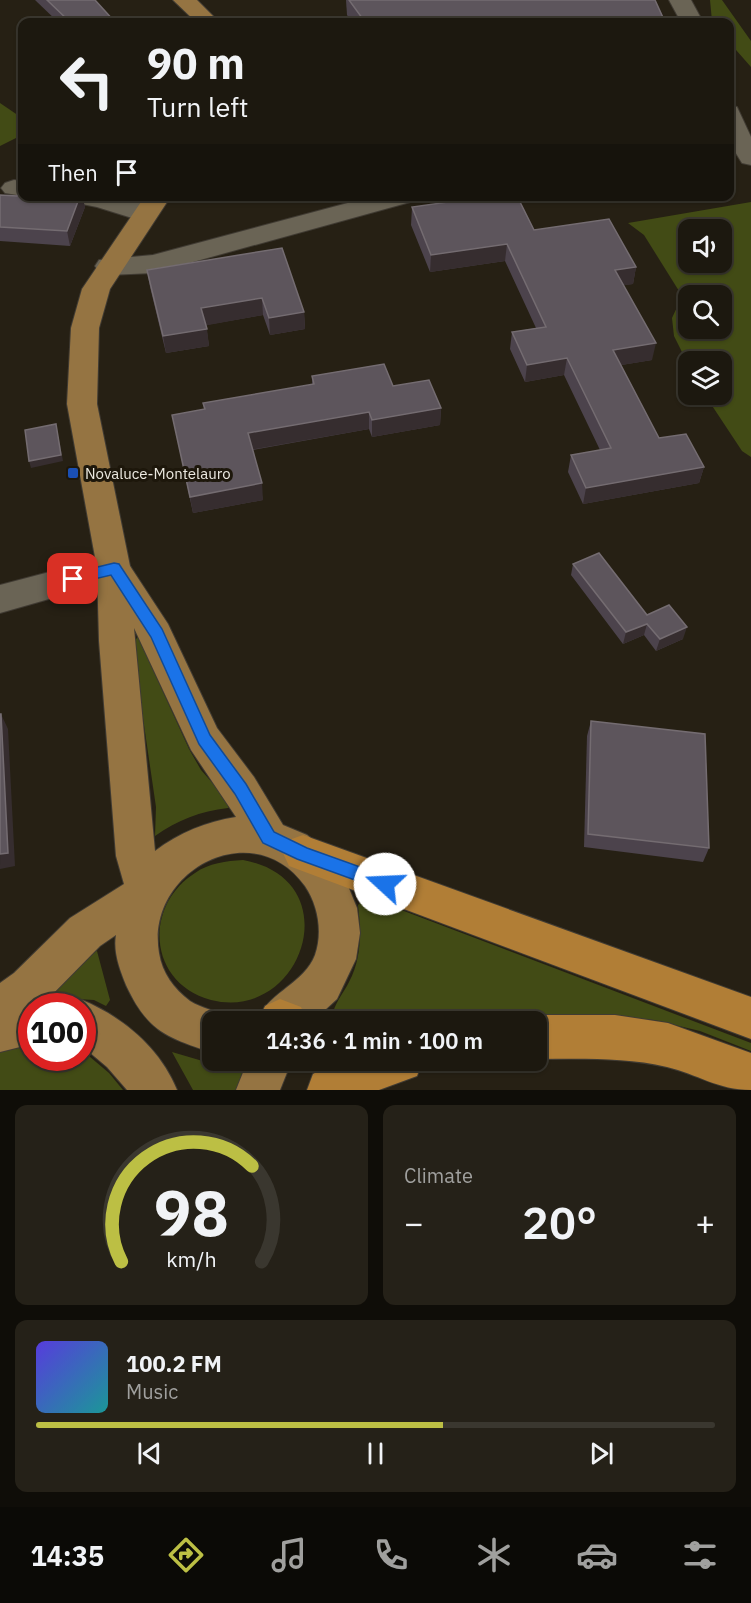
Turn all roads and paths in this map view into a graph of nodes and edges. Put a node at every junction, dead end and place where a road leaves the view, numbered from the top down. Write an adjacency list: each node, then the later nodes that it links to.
1 (184, 0): 3 (main road)
2 (680, 0): 4 (street)
3 (204, 18)
4 (690, 18)
5 (734, 124): 6 (street)
6 (751, 158)
7 (111, 201): 9 (street)
8 (386, 201): 10 (street)
9 (152, 205): 10 (main road)
10 (109, 266): 11 (main road)
11 (114, 568): 12 (street); 13 (main road); 14 (main road)
12 (0, 599)
13 (286, 845): 14 (main road); 16 (main road); 17 (highway)
14 (147, 892): 15 (main road); 20 (main road)
15 (0, 1010)
16 (291, 1011)
17 (751, 1018)
18 (18, 1026): 21 (main road)
19 (96, 1028): 26 (main road)
20 (202, 1028)
21 (0, 1030)
22 (547, 1037): 25 (highway)
23 (266, 1071): 27 (main road)
24 (370, 1071): 28 (highway)
25 (751, 1075)
26 (155, 1090)
27 (258, 1090)
28 (329, 1090)

